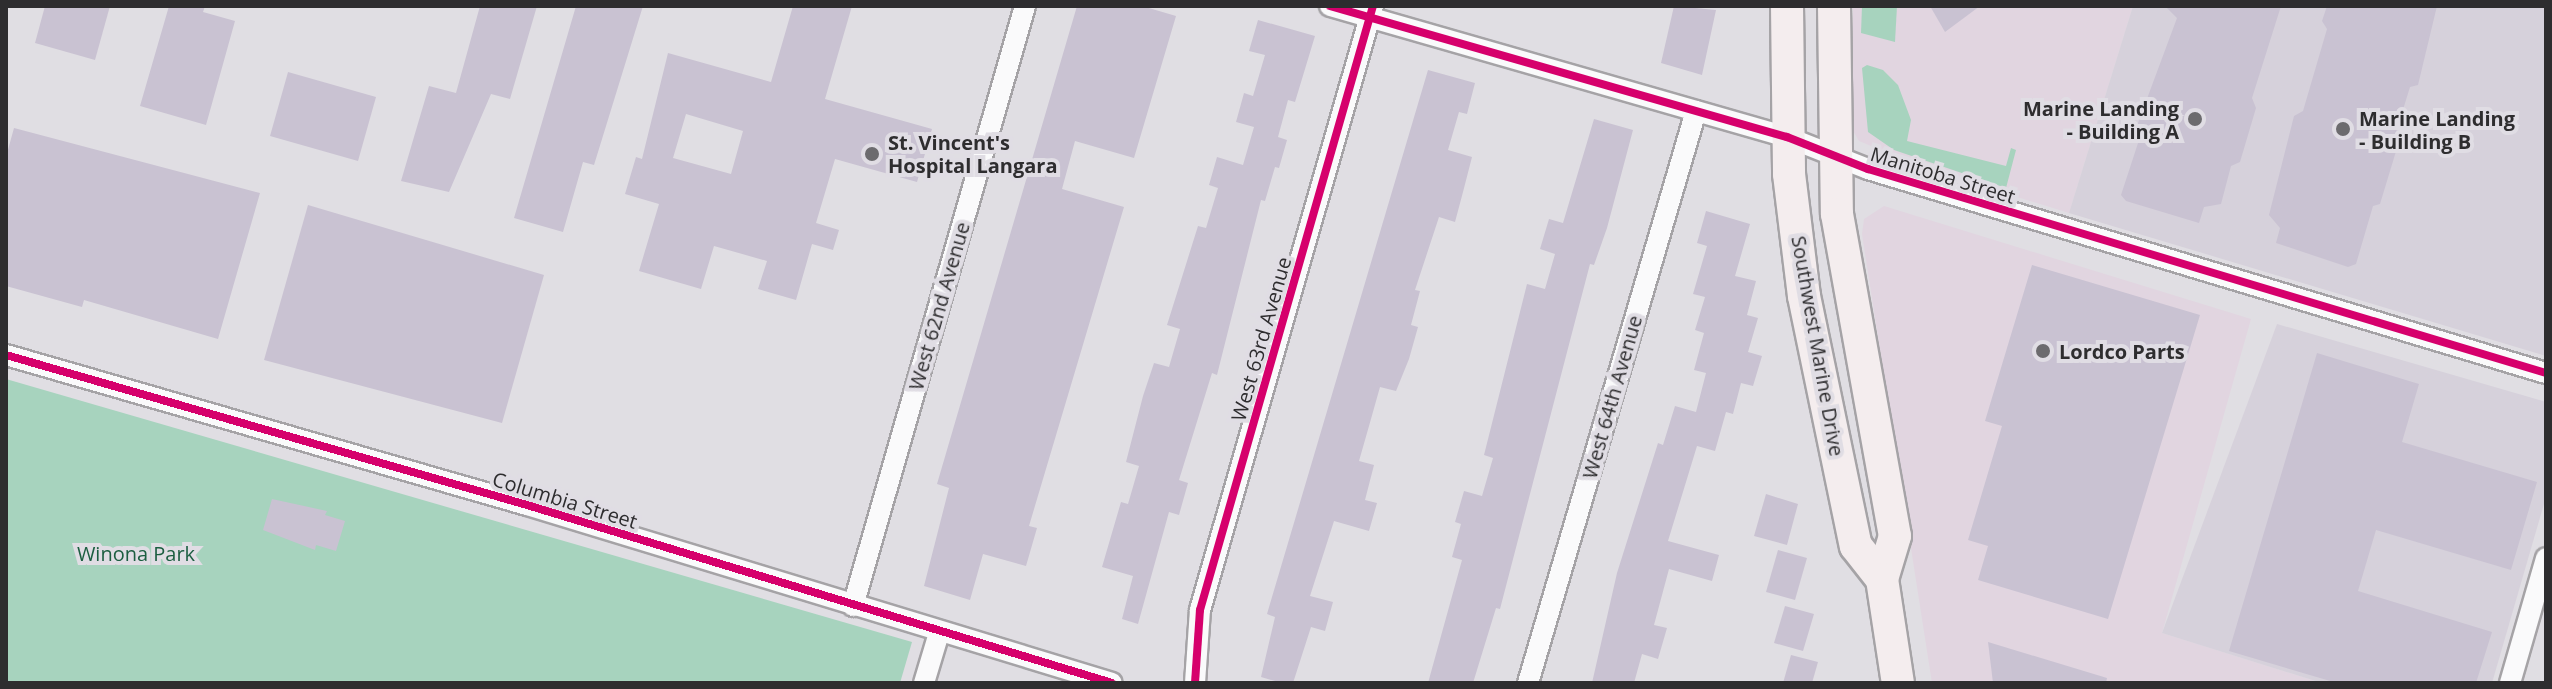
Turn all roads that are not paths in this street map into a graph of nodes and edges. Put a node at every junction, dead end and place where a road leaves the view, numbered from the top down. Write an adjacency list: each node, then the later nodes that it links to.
1 (1025, 6): 13 (street, West 62nd Avenue)
2 (1330, 6): 5 (street, Manitoba Street)
3 (1787, 6): 7 (main road, Southwest Marine Drive)
4 (1834, 6): 8 (main road, Southwest Marine Drive)
5 (1372, 12): 6 (street, Manitoba Street); 17 (street, West 63rd Avenue)
6 (1696, 111): 7 (street, Manitoba Street); 18 (street, West 64th Avenue)
7 (1787, 137): 8 (street, Manitoba Street); 12 (main road, Southwest Marine Drive)
8 (1835, 155): 10 (street, Manitoba Street); 12 (main road, Southwest Marine Drive)
9 (6, 355): 13 (street, Columbia Street)
10 (2546, 373)
11 (2546, 558): 20 (street)
12 (1882, 579): 19 (main road, Southwest Marine Drive)
13 (853, 606): 14 (street, Columbia Street)
14 (939, 633): 15 (street); 16 (street, Columbia Street)
15 (924, 683)
16 (1112, 683)
17 (1195, 683)
18 (1528, 683)
19 (1898, 683)
20 (2510, 683)

